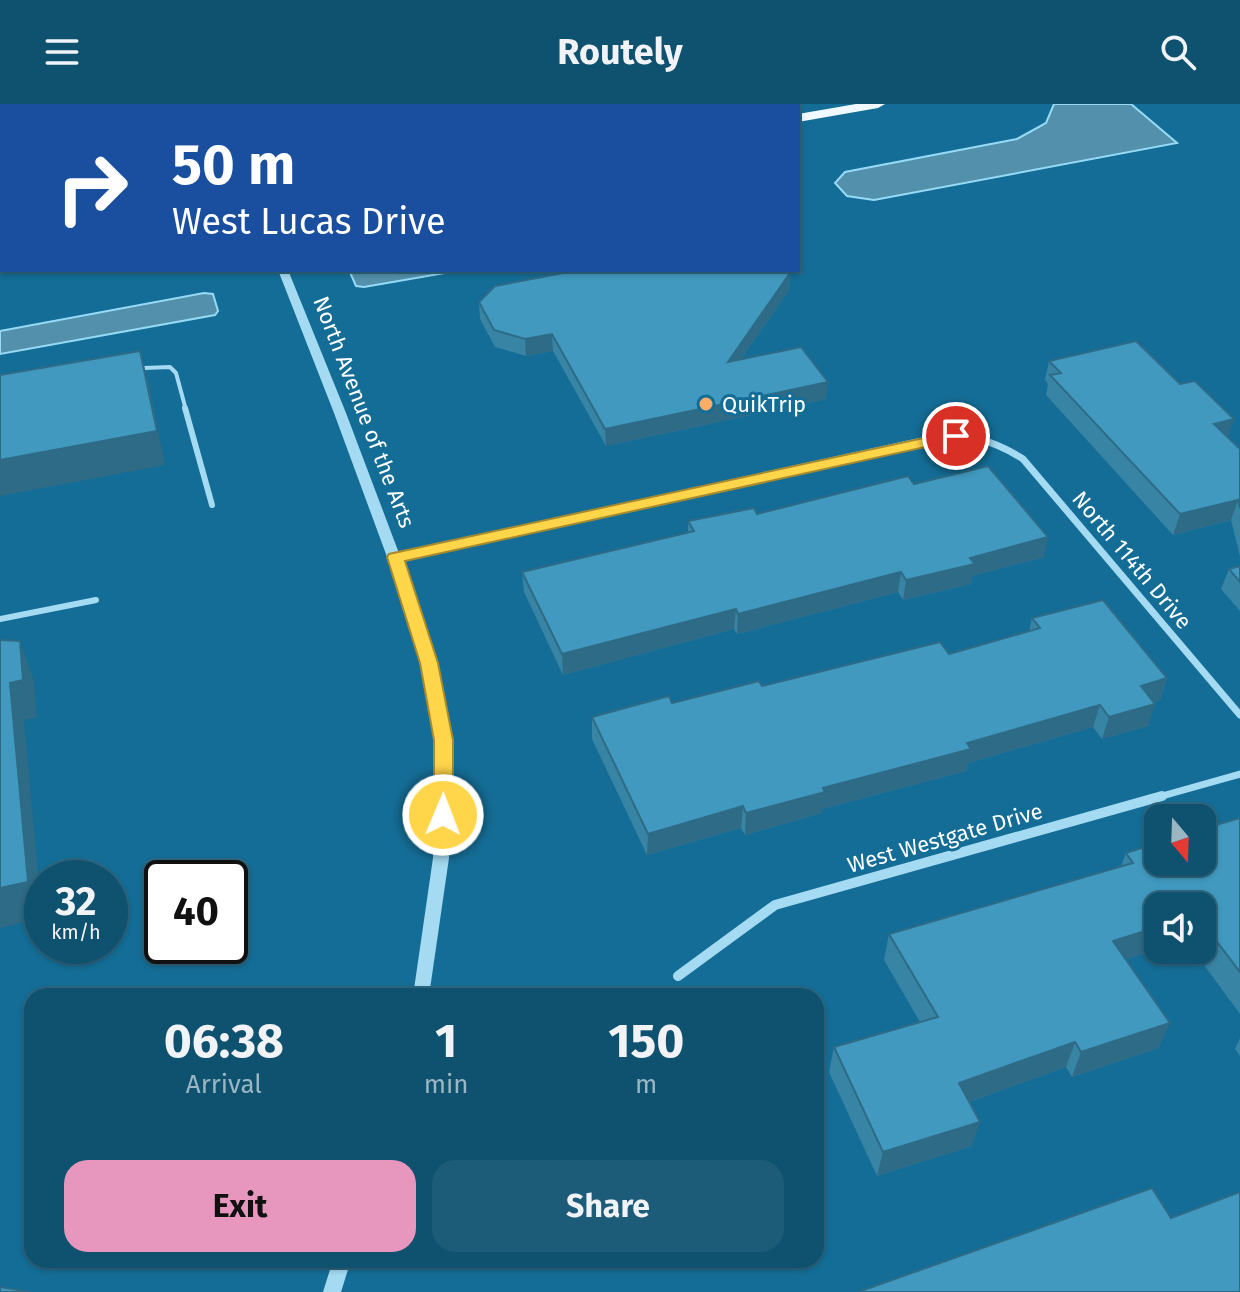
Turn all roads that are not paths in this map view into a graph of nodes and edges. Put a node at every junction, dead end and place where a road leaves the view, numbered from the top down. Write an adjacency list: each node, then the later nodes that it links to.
1 (878, 104): 2 (main road)
2 (800, 118)
3 (284, 274): 6 (street, North Avenue of the Arts)
4 (144, 368): 5 (lane)
5 (212, 505)
6 (395, 557): 9 (street, North 114th Drive); 12 (street, North Avenue of the Arts)
7 (96, 600): 8 (lane)
8 (0, 619)
9 (1240, 715)
10 (1240, 774): 11 (street, West Westgate Drive)
11 (678, 976)
12 (422, 988)
13 (340, 1268): 14 (street)
14 (332, 1292)

